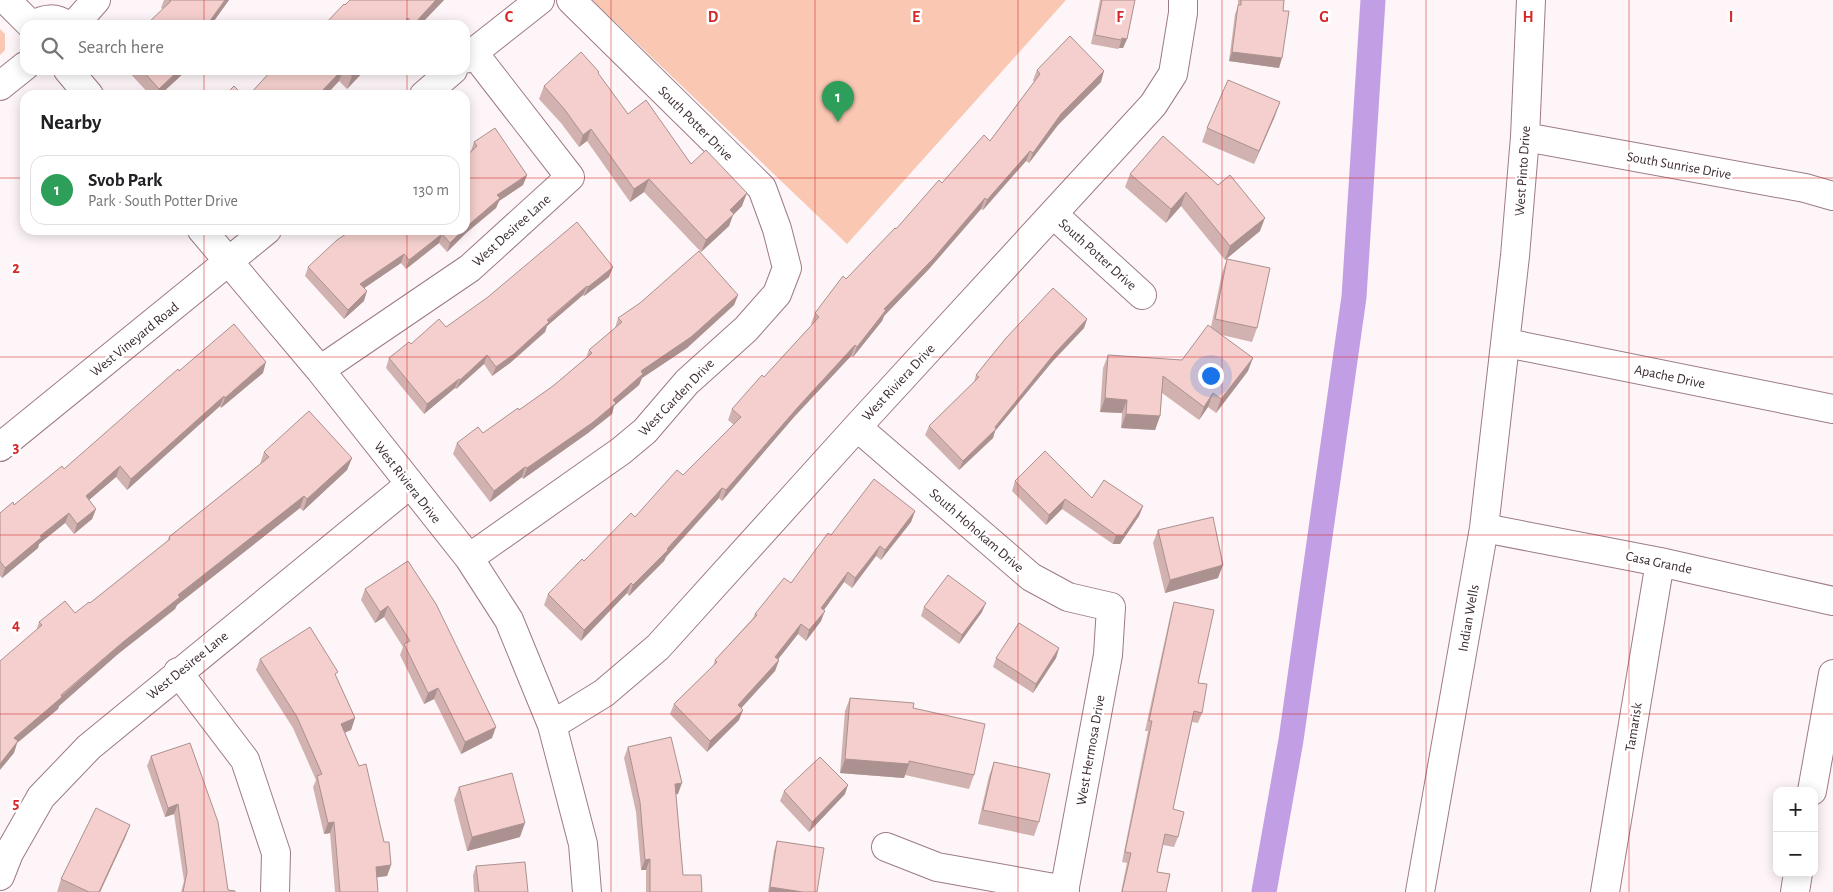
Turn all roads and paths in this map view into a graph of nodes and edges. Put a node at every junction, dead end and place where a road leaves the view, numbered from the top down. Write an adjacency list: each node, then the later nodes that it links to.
1 (6, 0): 7 (street)
2 (96, 0): 10 (street)
3 (540, 0): 11 (street)
4 (571, 0): 25 (street, South Potter Drive)
5 (1184, 0): 21 (street, West Riviera Drive)
6 (1531, 0): 19 (street, West Pinto Drive)
7 (27, 20)
8 (44, 20): 9 (street)
9 (56, 20)
10 (78, 20)
11 (470, 55)
12 (470, 57): 28 (street, West Desiree Lane)
13 (20, 70): 16 (street)
14 (72, 75): 17 (street)
15 (447, 75): 18 (street)
16 (0, 86)
17 (85, 90)
18 (430, 90)
19 (1525, 137): 20 (street, South Sunrise Drive); 27 (street, West Pinto Drive)
20 (1833, 196)
21 (1053, 214): 26 (street, South Potter Drive); 30 (street, West Riviera Drive)
22 (206, 235): 24 (street, West Riviera Drive)
23 (261, 235): 24 (street, West Vineyard Road)
24 (229, 262): 28 (street, West Riviera Drive); 31 (street, West Vineyard Road)
25 (787, 268): 34 (street, West Garden Drive)
26 (1142, 295)
27 (1507, 343): 29 (street, Apache Drive); 33 (street, Indian Wells)
28 (320, 370): 32 (street, West Riviera Drive)
29 (1833, 409)
30 (857, 427): 37 (street, South Hohokam Drive); 40 (street, West Riviera Drive)
31 (0, 447)
32 (409, 485): 34 (street, West Riviera Drive); 38 (street, West Desiree Lane)
33 (1484, 528): 35 (street, Casa Grande); 48 (street, Indian Wells)
34 (469, 558): 40 (street, West Riviera Drive)
35 (1660, 562): 36 (street, Casa Grande); 49 (street, Tamarisk)
36 (1833, 601)
37 (1111, 607): 45 (street, West Hermosa Drive)
38 (178, 672): 43 (street, West Desiree Lane); 46 (street)
39 (1833, 674): 41 (street)
40 (552, 724): 47 (street, West Riviera Drive)
41 (1813, 787)
42 (886, 847): 45 (street)
43 (0, 876)
44 (1797, 877): 50 (street)
45 (1065, 891)
46 (275, 892)
47 (587, 892)
48 (1420, 892)
49 (1605, 892)
50 (1794, 892)

